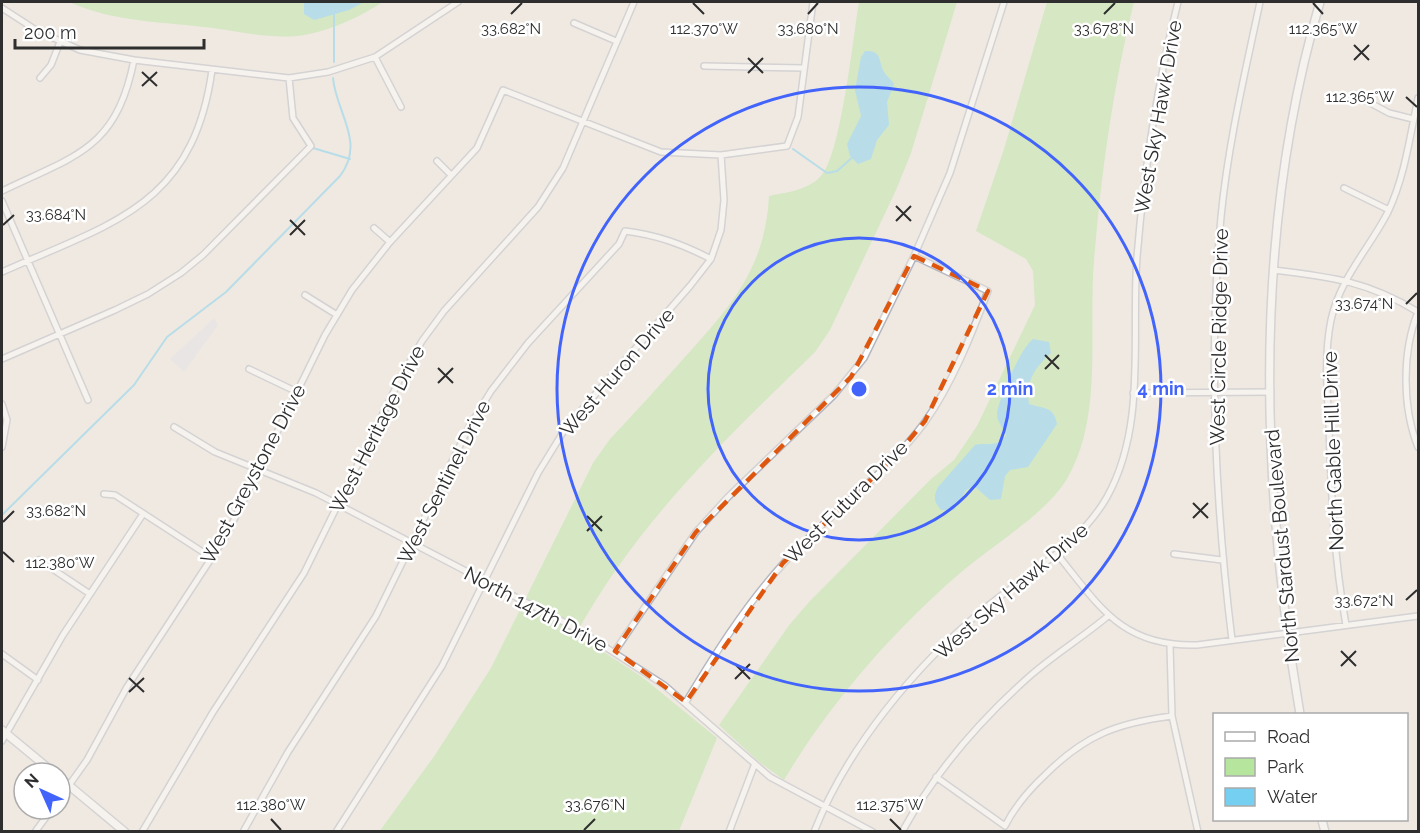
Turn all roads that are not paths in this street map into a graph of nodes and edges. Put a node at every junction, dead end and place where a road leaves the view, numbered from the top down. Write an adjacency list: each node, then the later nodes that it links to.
1 (458, 2): 12 (street)
2 (634, 2): 10 (street, West Heritage Drive)
3 (813, 2): 15 (street)
4 (1004, 2): 33 (street)
5 (1178, 2): 48 (street, West Sky Hawk Drive)
6 (1260, 2): 46 (street, West Circle Ridge Drive)
7 (1320, 2): 36 (street, North Stardust Boulevard)
8 (2, 8): 11 (street)
9 (574, 23): 10 (street)
10 (616, 41): 23 (street, West Heritage Drive)
11 (60, 42): 13 (street); 17 (street)
12 (375, 57): 18 (street); 21 (street)
13 (134, 60): 16 (street); 28 (street)
14 (705, 66): 15 (street)
15 (803, 68): 24 (street)
16 (212, 70): 18 (street); 35 (street)
17 (40, 78)
18 (289, 78): 42 (street)
19 (1361, 98): 22 (street)
20 (1419, 98): 22 (street, North Gable Hill Drive)
21 (401, 107)
22 (1413, 119): 30 (street, North Gable Hill Drive)
23 (581, 122): 24 (street); 26 (street, West Greystone Drive); 56 (street, West Heritage Drive)
24 (721, 156): 34 (street, West Huron Drive)
25 (437, 161): 26 (street)
26 (452, 175): 32 (street, West Greystone Drive)
27 (1344, 188): 30 (street)
28 (2, 190)
29 (2, 201): 35 (street)
30 (1389, 210): 38 (street, North Gable Hill Drive)
31 (374, 228): 32 (street)
32 (390, 242): 41 (street, West Greystone Drive)
33 (914, 256): 72 (street); 75 (street, West Futura Drive)
34 (711, 259): 58 (street, West Sentinel Drive); 64 (street, West Huron Drive)
35 (27, 261): 37 (street); 42 (street)
36 (1273, 270): 38 (street); 47 (street, North Stardust Boulevard)
37 (2, 273)
38 (1345, 280): 40 (street); 68 (street, North Gable Hill Drive)
39 (305, 295): 41 (street)
40 (1418, 312): 53 (street)
41 (337, 315): 45 (street, West Greystone Drive)
42 (60, 334): 43 (street); 49 (street)
43 (2, 359)
44 (249, 369): 45 (street)
45 (297, 392): 54 (street, West Greystone Drive)
46 (1215, 392): 47 (street); 48 (street); 63 (street, West Circle Ridge Drive)
47 (1271, 392): 69 (street, North Stardust Boulevard)
48 (1133, 393): 59 (street, West Sky Hawk Drive)
49 (88, 400)
50 (2, 404): 52 (street)
51 (174, 427): 54 (street, North 147th Drive)
52 (2, 447)
53 (1419, 447)
54 (260, 471): 56 (street, North 147th Drive); 61 (street, West Greystone Drive)
55 (104, 494): 57 (street)
56 (338, 504): 58 (street, North 147th Drive); 87 (street, West Heritage Drive)
57 (143, 514): 61 (street); 65 (street)
58 (412, 543): 64 (street, North 147th Drive); 88 (street, West Sentinel Drive)
59 (1057, 554): 66 (street); 85 (street, West Sky Hawk Drive)
60 (1174, 554): 63 (street)
61 (212, 558): 83 (street, West Greystone Drive)
62 (39, 560): 65 (street)
63 (1222, 560): 70 (street, West Circle Ridge Drive)
64 (483, 581): 72 (street, North 147th Drive); 89 (street, West Huron Drive)
65 (90, 594): 74 (street)
66 (1108, 616): 71 (street); 82 (street)
67 (1419, 616): 68 (street)
68 (1346, 625): 69 (street)
69 (1288, 632): 70 (street); 76 (street, North Stardust Boulevard)
70 (1232, 640): 71 (street)
71 (1170, 646): 77 (street)
72 (615, 651): 75 (street, North 147th Drive)
73 (2, 654): 74 (street)
74 (38, 680): 78 (street)
75 (686, 702): 81 (street, North 147th Drive)
76 (1300, 713)
77 (1172, 716): 82 (street); 94 (street)
78 (4, 732): 79 (street); 80 (street)
79 (2, 741)
80 (39, 761)
81 (754, 766): 85 (street, North 147th Drive); 90 (street)
82 (936, 777): 93 (street)
83 (72, 780)
84 (72, 787): 86 (street)
85 (824, 806): 91 (street, West Sky Hawk Drive); 92 (street, North 147th Drive)
86 (125, 831)
87 (142, 831)
88 (243, 831)
89 (336, 831)
90 (729, 831)
91 (814, 831)
92 (873, 831)
93 (902, 831)
94 (1198, 831)

